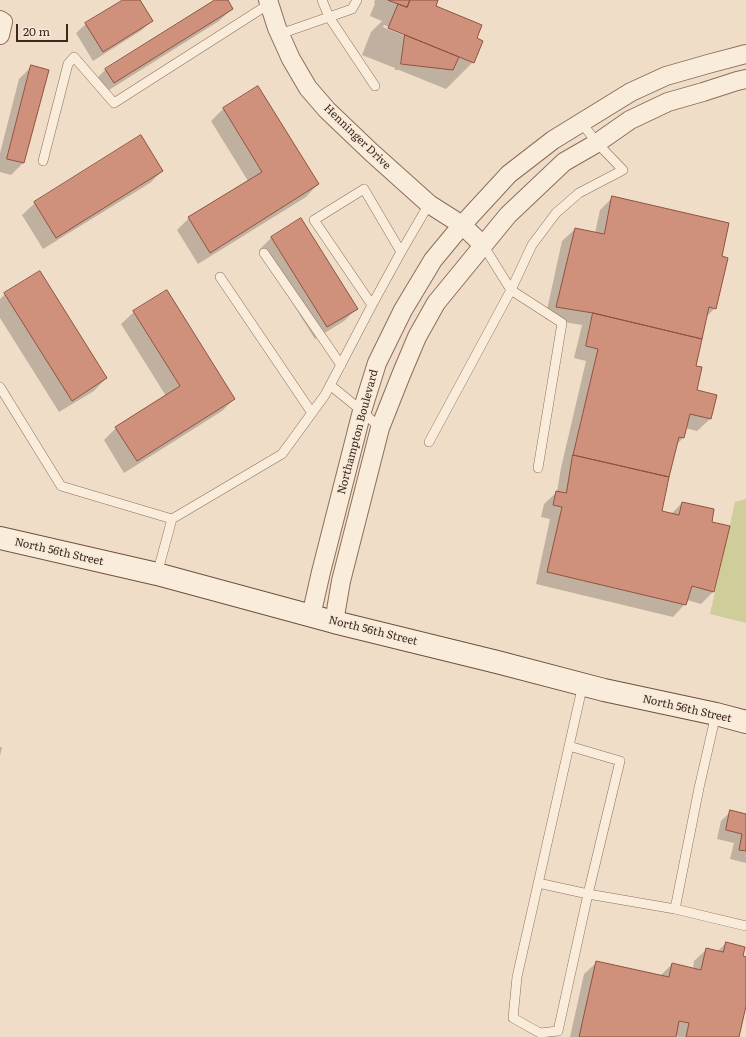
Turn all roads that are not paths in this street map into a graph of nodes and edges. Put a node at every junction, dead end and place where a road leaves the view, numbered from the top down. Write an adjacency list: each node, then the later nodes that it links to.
1 (322, 0): 4 (lane)
2 (357, 0): 4 (lane)
3 (269, 2): 5 (street, Henninger Drive); 11 (lane)
4 (329, 17): 5 (lane); 8 (lane)
5 (280, 34): 12 (street, Henninger Drive)
6 (746, 54): 9 (street, Northampton Boulevard)
7 (746, 79): 10 (street, Northampton Boulevard)
8 (375, 86)
9 (581, 122): 10 (lane); 13 (street, Northampton Boulevard)
10 (597, 143): 14 (street, Northampton Boulevard); 18 (lane)
11 (43, 161)
12 (429, 204): 13 (street, Henninger Drive); 15 (lane)
13 (462, 225): 14 (street, Henninger Drive); 23 (street, Northampton Boulevard)
14 (483, 245): 18 (lane); 25 (street, Northampton Boulevard)
15 (401, 252): 19 (lane); 19 (lane)
16 (264, 253): 20 (lane)
17 (220, 277): 24 (lane)
18 (511, 290): 26 (lane); 27 (lane)
19 (372, 305): 20 (lane)
20 (341, 365): 21 (lane)
21 (330, 385): 23 (lane); 24 (lane)
22 (0, 387): 28 (lane)
23 (362, 411): 25 (lane); 31 (street, Northampton Boulevard)
24 (312, 413): 28 (lane)
25 (380, 428): 32 (street, Northampton Boulevard)
26 (429, 442)
27 (538, 468)
28 (172, 519): 30 (lane)
29 (0, 538): 30 (street, North 56th Street)
30 (157, 574): 31 (street, North 56th Street)
31 (311, 616): 32 (street, North 56th Street)
32 (334, 622): 33 (street, North 56th Street)
33 (583, 684): 34 (street, North 56th Street); 36 (lane)
34 (716, 714): 35 (street, North 56th Street); 39 (lane)
35 (746, 722)
36 (569, 746): 37 (lane); 38 (lane)
37 (538, 883): 38 (lane); 38 (lane)
38 (588, 894): 39 (lane)
39 (675, 909): 40 (lane)
40 (746, 926)

